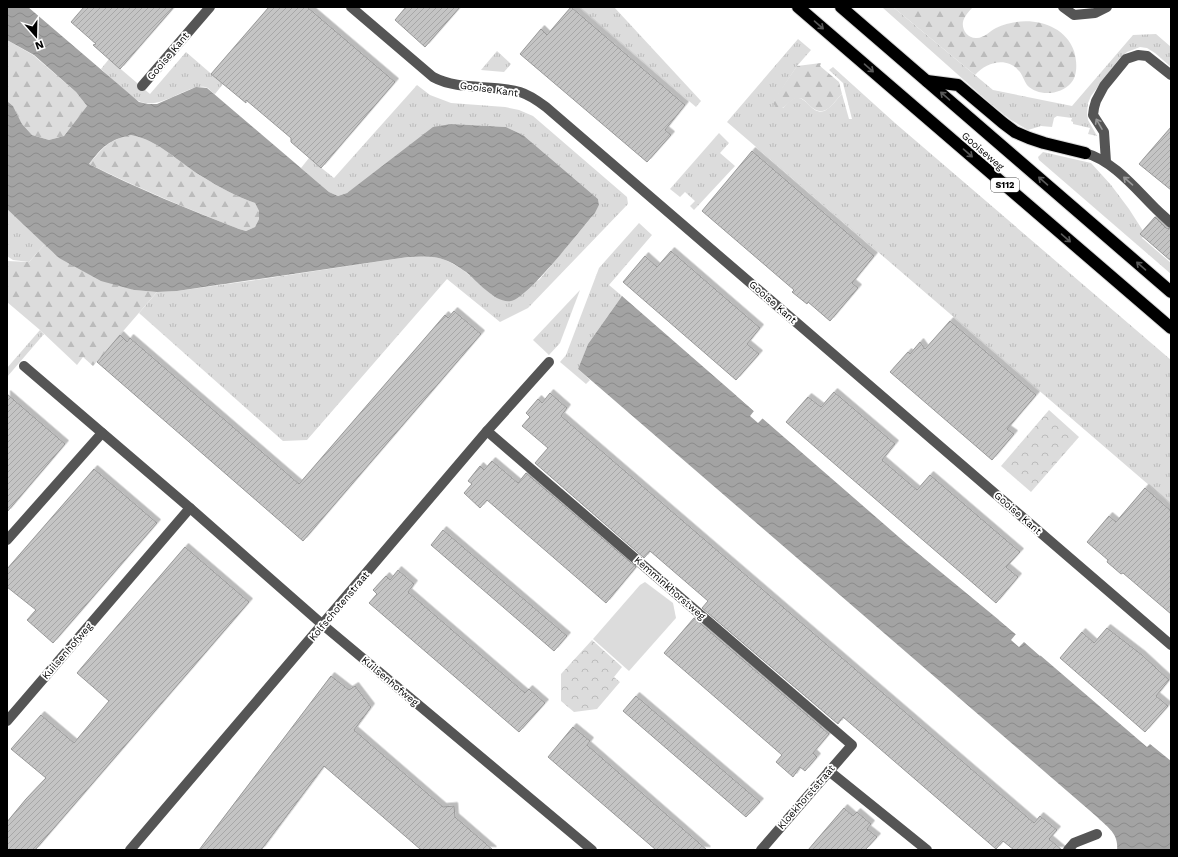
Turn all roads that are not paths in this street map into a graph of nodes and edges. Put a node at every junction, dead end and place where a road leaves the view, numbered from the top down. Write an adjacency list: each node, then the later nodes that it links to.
1 (210, 7): 9 (street, Gooise Kant)
2 (351, 7): 22 (street, Gooise Kant)
3 (798, 7): 14 (highway, Gooiseweg / S112, one-way to 14)
4 (841, 7): 8 (highway, Gooiseweg / S112)
5 (1063, 7): 6 (street)
6 (1107, 7)
7 (1171, 75): 11 (street, one-way to 7)
8 (927, 81): 10 (highway); 13 (highway, Gooiseweg / S112, one-way to 8)
9 (142, 86)
10 (1085, 153): 11 (street)
11 (1106, 162): 12 (street, one-way to 11)
12 (1169, 218)
13 (1171, 292)
14 (1171, 328)
15 (549, 362): 17 (street, Kolfschotenstraat)
16 (24, 366): 18 (street, Kuilsenhofweg)
17 (487, 431): 21 (street, Kolfschotenstraat); 24 (street, Kemminkhorstweg)
18 (102, 433): 19 (street, Kuilsenhofweg); 20 (street)
19 (190, 508): 21 (street, Kuilsenhofweg); 23 (street, Kuilsenhofweg)
20 (7, 540)
21 (323, 625): 27 (street, Kolfschotenstraat); 28 (street, Kuilsenhofweg)
22 (1171, 645)
23 (7, 721)
24 (852, 745): 25 (street, Kloekhorststraat)
25 (829, 771): 29 (street, Kloekhorststraat); 30 (street)
26 (1097, 834): 31 (street)
27 (130, 850)
28 (592, 850)
29 (761, 850)
30 (928, 850)
31 (1068, 850)

